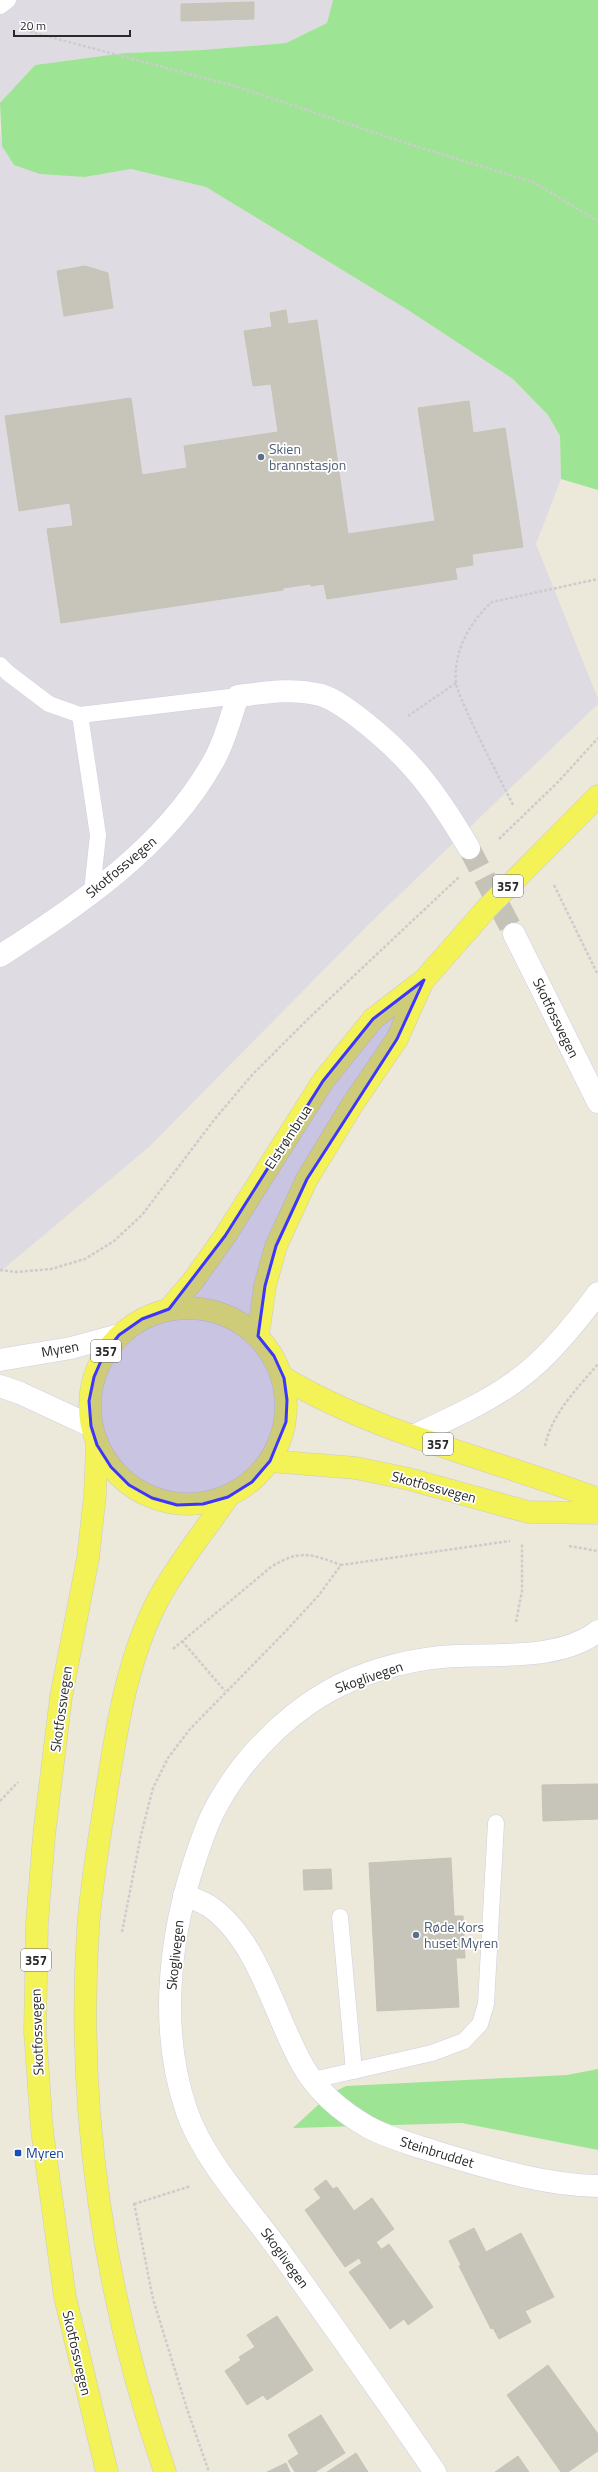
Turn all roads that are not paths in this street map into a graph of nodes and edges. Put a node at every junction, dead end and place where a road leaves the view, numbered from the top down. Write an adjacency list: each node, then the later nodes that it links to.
1 (8, 0): 2 (lane)
2 (0, 6)
3 (0, 665): 5 (lane)
4 (238, 696): 5 (lane); 7 (street); 8 (street, Skotfossvegen)
5 (80, 715): 8 (lane)
6 (598, 796): 11 (main road, Elstrømbrua / 357)
7 (469, 848)
8 (92, 892): 10 (street, Skotfossvegen)
9 (514, 934): 12 (street, Skotfossvegen)
10 (0, 956)
11 (424, 980): 14 (main road, Elstrømbrua / 357); 16 (main road, Elstrømbrua / 357)
12 (598, 1102)
13 (598, 1293): 21 (street)
14 (169, 1309): 15 (main road, 357); 16 (main road, 357)
15 (119, 1335): 17 (street, Myren); 20 (main road, 357)
16 (258, 1336): 18 (main road, 357)
17 (0, 1360)
18 (284, 1378): 21 (main road, 357); 22 (main road, 357)
19 (0, 1386): 20 (street)
20 (94, 1436): 23 (main road, 357); 33 (main road, Skotfossvegen / 357)
21 (413, 1436): 24 (main road, 357)
22 (270, 1461): 23 (main road, 357); 25 (main road, Skotfossvegen)
23 (228, 1497): 34 (main road, 357)
24 (598, 1499)
25 (598, 1513)
26 (598, 1631): 28 (street, Skoglivegen)
27 (496, 1823): 30 (lane)
28 (184, 1894): 31 (street, Steinbruddet); 35 (street, Skoglivegen)
29 (340, 1917): 30 (lane)
30 (354, 2071): 31 (lane)
31 (308, 2073): 32 (street, Steinbruddet)
32 (598, 2186)
33 (107, 2472)
34 (165, 2472)
35 (435, 2472)

